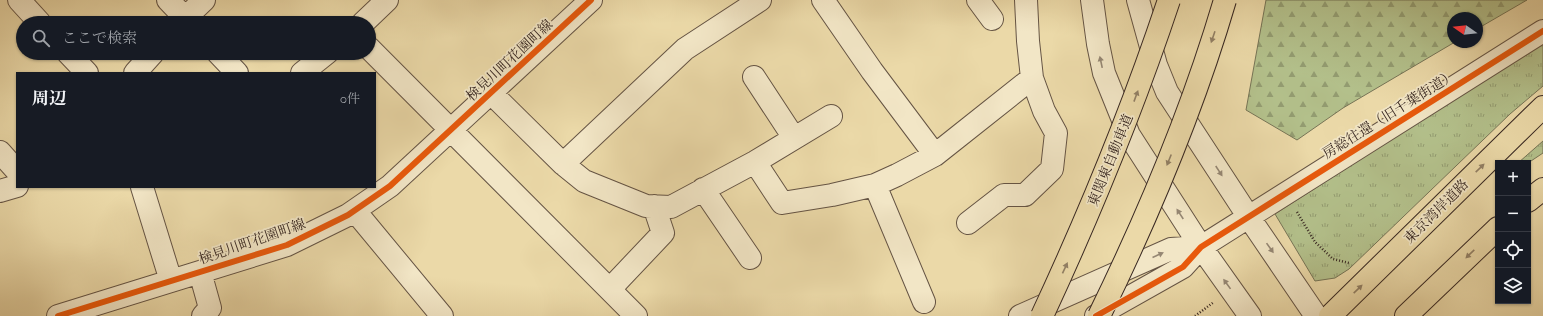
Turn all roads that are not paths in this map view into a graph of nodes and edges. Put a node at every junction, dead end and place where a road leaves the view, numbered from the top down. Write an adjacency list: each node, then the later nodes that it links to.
1 (19, 0): 14 (street)
2 (168, 0): 15 (street)
3 (204, 0): 16 (street)
4 (387, 0): 17 (street)
5 (591, 0): 31 (street, 検見川町花園町線)
6 (760, 0): 39 (street)
7 (823, 0): 37 (street)
8 (978, 0): 18 (street)
9 (1026, 0): 30 (street)
10 (1092, 0): 53 (street, one-way to 10)
11 (1138, 0): 50 (street, one-way to 50)
12 (1169, 0): 65 (highway, 東関東自動車道, one-way to 12, bridge)
13 (1225, 0): 67 (highway, one-way to 67, bridge)
14 (34, 16)
15 (181, 16)
16 (190, 16)
17 (370, 16)
18 (992, 19)
19 (1543, 31): 50 (street, 房総往還（旧千葉街道）)
20 (376, 55): 34 (street)
21 (75, 60): 25 (street)
22 (147, 60): 26 (street)
23 (225, 60): 27 (street)
24 (318, 60): 28 (street)
25 (86, 72)
26 (137, 72)
27 (236, 72)
28 (303, 72)
29 (754, 77): 35 (street)
30 (1032, 78): 37 (street); 51 (street)
31 (491, 93): 34 (street, 検見川町花園町線); 39 (street)
32 (1543, 107): 70 (highway, 東京湾岸道路, one-way to 32)
33 (831, 116): 35 (street)
34 (450, 130): 49 (street, 検見川町花園町線); 57 (street)
35 (794, 138): 38 (street)
36 (0, 152): 40 (street)
37 (935, 155): 41 (street)
38 (755, 162): 41 (street); 44 (street)
39 (563, 164): 48 (street)
40 (16, 170)
41 (875, 185): 58 (street)
42 (16, 186): 46 (street)
43 (142, 188): 56 (street)
44 (703, 189): 48 (street); 54 (street)
45 (1543, 189): 47 (highway)
46 (0, 191)
47 (1531, 199)
48 (654, 206): 57 (street)
49 (355, 211): 55 (street, 検見川町花園町線); 62 (street)
50 (1248, 216): 53 (street, 房総往還（旧千葉街道）); 69 (street, one-way to 69)
51 (968, 223)
52 (1495, 231): 71 (highway, one-way to 71)
53 (1200, 247): 64 (street, one-way to 53); 66 (street); 68 (street, one-way to 53)
54 (750, 258)
55 (200, 272): 56 (street, 検見川町花園町線); 61 (street)
56 (171, 281): 59 (street, 検見川町花園町線)
57 (610, 290): 63 (street)
58 (924, 302)
59 (117, 307): 60 (street, 検見川町花園町線)
60 (58, 316)
61 (203, 316)
62 (442, 316)
63 (636, 316)
64 (1020, 316)
65 (1042, 316)
66 (1096, 316)
67 (1099, 316)
68 (1250, 316)
69 (1316, 316)
70 (1330, 316)
71 (1406, 316)

